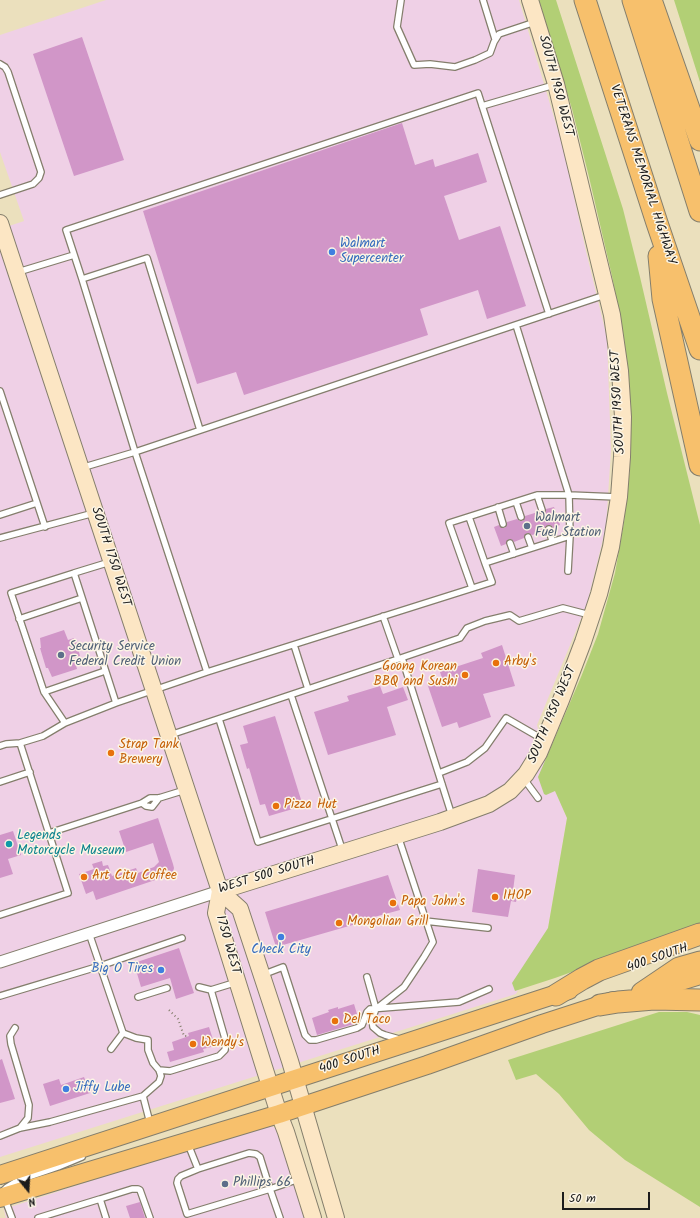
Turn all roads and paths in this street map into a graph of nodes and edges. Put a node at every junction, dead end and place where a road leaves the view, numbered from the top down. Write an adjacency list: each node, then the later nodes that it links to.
1 (401, 0): 8 (lane)
2 (483, 0): 8 (lane)
3 (530, 0): 7 (street, SOUTH 1950 WEST)
4 (585, 0): 16 (highway, VETERANS MEMORIAL HIGHWAY)
5 (633, 0): 14 (highway)
6 (651, 0): 12 (highway)
7 (537, 22): 8 (lane); 10 (street, SOUTH 1950 WEST)
8 (495, 39)
9 (0, 64): 13 (lane)
10 (556, 84): 11 (lane); 21 (street, SOUTH 1950 WEST)
11 (482, 106): 18 (lane); 22 (lane)
12 (700, 140)
13 (0, 195)
14 (700, 211)
15 (0, 223): 17 (street, SOUTH 1750 WEST)
16 (657, 223): 24 (highway, VETERANS MEMORIAL HIGHWAY); 28 (highway)
17 (3, 242): 19 (street, SOUTH 1750 WEST)
18 (74, 255): 19 (lane); 20 (lane)
19 (16, 272): 29 (street, SOUTH 1750 WEST)
20 (82, 279): 26 (lane); 27 (lane)
21 (607, 295): 22 (lane); 32 (street, SOUTH 1950 WEST)
22 (549, 314): 23 (lane)
23 (516, 325): 26 (lane); 31 (lane)
24 (700, 349)
25 (0, 391): 34 (lane)
26 (200, 430): 27 (lane)
27 (135, 452): 29 (lane); 63 (lane)
28 (700, 465)
29 (81, 468): 37 (street, SOUTH 1750 WEST)
30 (537, 495): 31 (lane); 33 (lane); 36 (lane)
31 (569, 495): 32 (lane); 44 (lane)
32 (619, 497): 58 (street, SOUTH 1950 WEST)
33 (516, 502): 35 (lane); 40 (lane)
34 (37, 503): 38 (lane); 42 (lane)
35 (498, 508): 39 (lane); 41 (lane)
36 (542, 510)
37 (96, 513): 42 (lane); 51 (street, SOUTH 1750 WEST)
38 (0, 515)
39 (469, 516): 52 (lane); 55 (lane)
40 (522, 517)
41 (503, 524)
42 (45, 527): 46 (lane)
43 (548, 529): 47 (lane)
44 (570, 536): 47 (lane); 53 (lane)
45 (528, 537): 49 (lane)
46 (0, 538)
47 (552, 541): 49 (lane)
48 (510, 543): 50 (lane)
49 (532, 548): 50 (lane)
50 (514, 554): 52 (lane)
51 (112, 561): 54 (lane); 65 (street, SOUTH 1750 WEST)
52 (485, 563): 55 (lane)
53 (568, 571)
54 (74, 573): 56 (lane); 59 (lane)
55 (472, 588): 57 (lane)
56 (82, 598): 59 (lane); 62 (lane)
57 (383, 616): 60 (lane); 61 (lane)
58 (592, 616): 61 (lane); 72 (street, SOUTH 1950 WEST)
59 (19, 619): 66 (lane)
60 (294, 645): 63 (lane); 64 (lane)
61 (400, 658): 64 (lane); 76 (lane)
62 (106, 671): 66 (lane); 68 (lane)
63 (207, 672): 65 (lane)
64 (308, 689): 67 (lane)
65 (154, 690): 68 (lane); 71 (street, SOUTH 1750 WEST)
66 (44, 692): 70 (lane)
67 (291, 694): 69 (lane); 83 (lane)
68 (116, 703): 70 (lane)
69 (219, 719): 71 (lane); 83 (lane)
70 (65, 722): 73 (lane)
71 (169, 735): 80 (street, SOUTH 1750 WEST)
72 (544, 740): 76 (lane); 77 (street, SOUTH 1950 WEST)
73 (20, 743): 74 (lane); 75 (lane)
74 (0, 746)
75 (30, 772): 78 (lane); 84 (lane)
76 (439, 773): 79 (lane)
77 (525, 776): 81 (lane); 82 (street, WEST 500 SOUTH)
78 (0, 782)
79 (442, 784): 82 (lane); 83 (lane)
80 (187, 790): 84 (lane); 87 (street, SOUTH 1750 WEST)
81 (538, 798)
82 (453, 817): 85 (street, WEST 500 SOUTH)
83 (332, 819): 86 (lane)
84 (49, 833): 88 (lane)
85 (398, 835): 86 (street, WEST 500 SOUTH); 89 (lane)
86 (343, 852): 87 (street, WEST 500 SOUTH)
87 (220, 891): 91 (street, WEST 500 SOUTH); 98 (street, 1750 WEST); 101 (street, 1750 WEST)
88 (0, 915)
89 (426, 921): 90 (lane); 112 (lane)
90 (488, 928)
91 (89, 933): 95 (street, WEST 500 SOUTH); 97 (lane)
92 (700, 934): 107 (highway)
93 (182, 938): 97 (lane)
94 (700, 945): 107 (main road, 400 SOUTH)
95 (0, 962)
96 (700, 962): 106 (highway)
97 (100, 966): 108 (lane); 115 (lane)
98 (262, 975): 112 (lane); 120 (street, 1750 WEST)
99 (700, 975): 106 (main road, 400 SOUTH)
100 (367, 977): 112 (lane)
101 (237, 982): 104 (lane); 121 (street, 1750 WEST)
102 (199, 987): 104 (lane)
103 (167, 988): 109 (lane)
104 (211, 990): 119 (lane)
105 (489, 990): 112 (lane)
106 (642, 993): 111 (main road, 400 SOUTH)
107 (556, 995): 117 (main road, 400 SOUTH)
108 (0, 996)
109 (138, 997)
110 (700, 1000): 111 (highway)
111 (600, 1005): 123 (main road, 400 SOUTH)
112 (376, 1009): 117 (lane)
113 (169, 1010): 116 (path)
114 (15, 1028): 126 (lane)
115 (123, 1033): 118 (lane); 119 (lane)
116 (189, 1036)
117 (414, 1041): 120 (main road, 400 SOUTH)
118 (111, 1049)
119 (158, 1070): 122 (lane)
120 (295, 1079): 121 (main road, 400 SOUTH); 123 (street, 1750 WEST)
121 (270, 1088): 124 (street, 1750 WEST); 125 (main road, 400 SOUTH)
122 (143, 1096): 125 (lane); 126 (lane)
123 (303, 1106): 124 (main road, 400 SOUTH); 143 (street, 1750 WEST)
124 (279, 1114): 129 (main road, 400 SOUTH); 132 (street, 1750 WEST)
125 (150, 1126): 127 (main road, 400 SOUTH)
126 (20, 1128): 128 (lane)
127 (129, 1133): 131 (main road, 400 SOUTH); 134 (lane)
128 (0, 1135)
129 (187, 1142): 130 (lane); 134 (main road, 400 SOUTH)
130 (198, 1169): 133 (lane); 136 (lane)
131 (0, 1175)
132 (301, 1179): 133 (lane); 142 (street, 1750 WEST)
133 (270, 1189): 136 (lane); 141 (lane)
134 (2, 1198): 137 (lane)
135 (100, 1200): 138 (lane); 139 (lane); 140 (lane)
136 (187, 1216)
137 (12, 1218)
138 (38, 1218)
139 (106, 1218)
140 (150, 1218)
141 (280, 1218)
142 (313, 1218)
143 (336, 1218)

